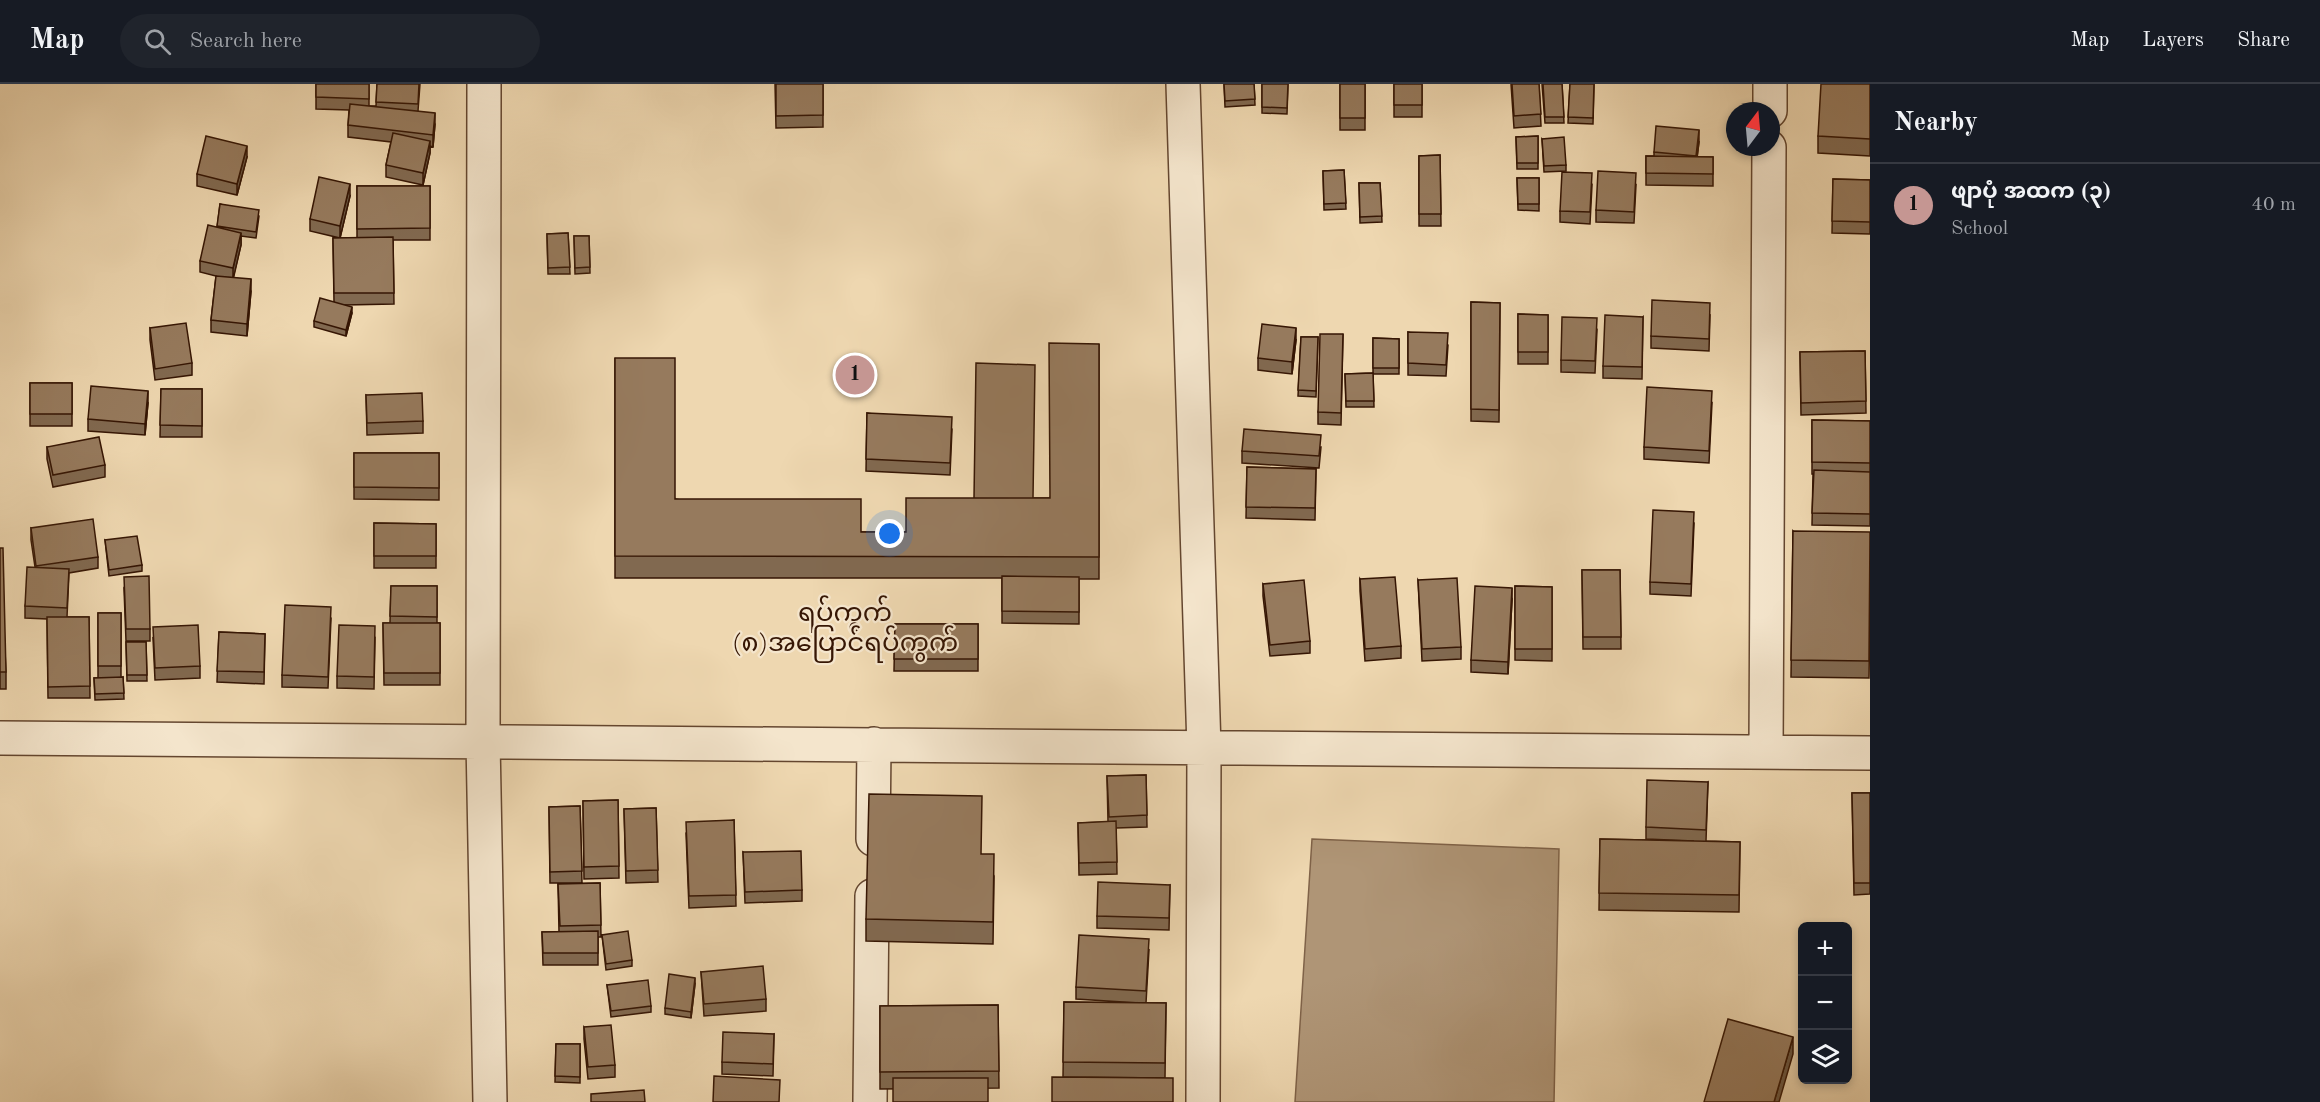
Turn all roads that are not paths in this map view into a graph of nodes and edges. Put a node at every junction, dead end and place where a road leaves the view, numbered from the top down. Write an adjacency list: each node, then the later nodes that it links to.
1 (484, 84): 7 (street)
2 (1183, 84): 9 (street)
3 (1770, 84): 4 (street)
4 (1770, 102)
5 (1769, 156): 10 (street)
6 (0, 738): 7 (street)
7 (483, 741): 8 (street); 12 (street)
8 (874, 744): 9 (street); 13 (street)
9 (1204, 748): 10 (street); 14 (street)
10 (1766, 752): 11 (street)
11 (1870, 753)
12 (490, 1102)
13 (870, 1102)
14 (1203, 1102)

